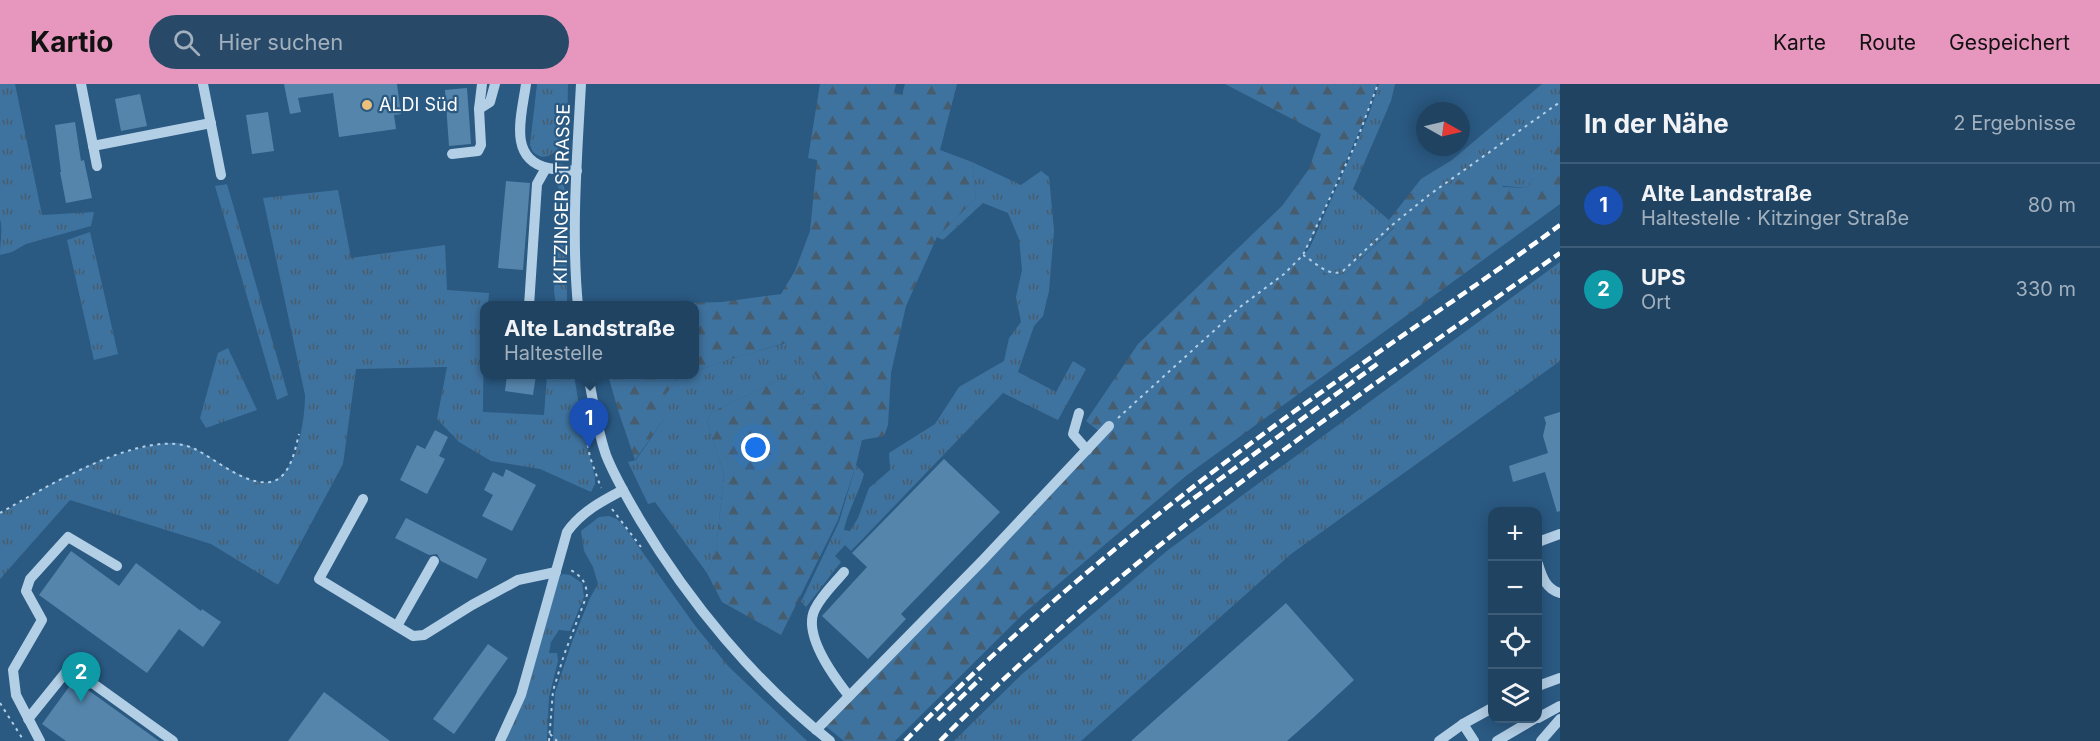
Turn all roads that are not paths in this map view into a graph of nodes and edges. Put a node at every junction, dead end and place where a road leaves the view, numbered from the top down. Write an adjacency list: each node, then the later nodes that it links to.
1 (81, 84): 9 (street)
2 (203, 84): 8 (street)
3 (482, 84): 7 (street)
4 (495, 84): 7 (street)
5 (526, 84): 12 (street)
6 (581, 84): 13 (street, KITZINGER STRASSE)
7 (479, 109): 10 (street)
8 (211, 123): 9 (street); 14 (street)
9 (93, 146): 11 (street)
10 (452, 154)
11 (97, 166)
12 (546, 168): 13 (street); 15 (street)
13 (577, 171): 16 (street, KITZINGER STRASSE)
14 (221, 175)
15 (529, 301)
16 (578, 301)
17 (589, 379): 21 (street)
18 (1080, 412): 20 (street)
19 (1110, 426): 20 (street)
20 (1087, 450): 34 (street)
21 (623, 490): 27 (street); 42 (street)
22 (363, 499): 31 (street)
23 (1560, 534): 24 (street)
24 (1542, 541)
25 (434, 561): 31 (street)
26 (117, 566): 38 (street)
27 (557, 568): 31 (street); 45 (street)
28 (844, 572): 34 (street)
29 (1542, 578): 30 (street)
30 (1560, 593)
31 (397, 626)
32 (1560, 678): 33 (street)
33 (1542, 685)
34 (849, 696): 42 (street)
35 (1560, 706): 37 (street)
36 (1488, 710): 40 (street)
37 (1542, 715)
38 (28, 719): 43 (street); 44 (street)
39 (1560, 719): 50 (street)
40 (1463, 723): 47 (street); 48 (street)
41 (1528, 723): 49 (street)
42 (816, 730): 46 (street)
43 (40, 741)
44 (173, 741)
45 (500, 741)
46 (830, 741)
47 (1439, 741)
48 (1473, 741)
49 (1497, 741)
50 (1541, 741)

